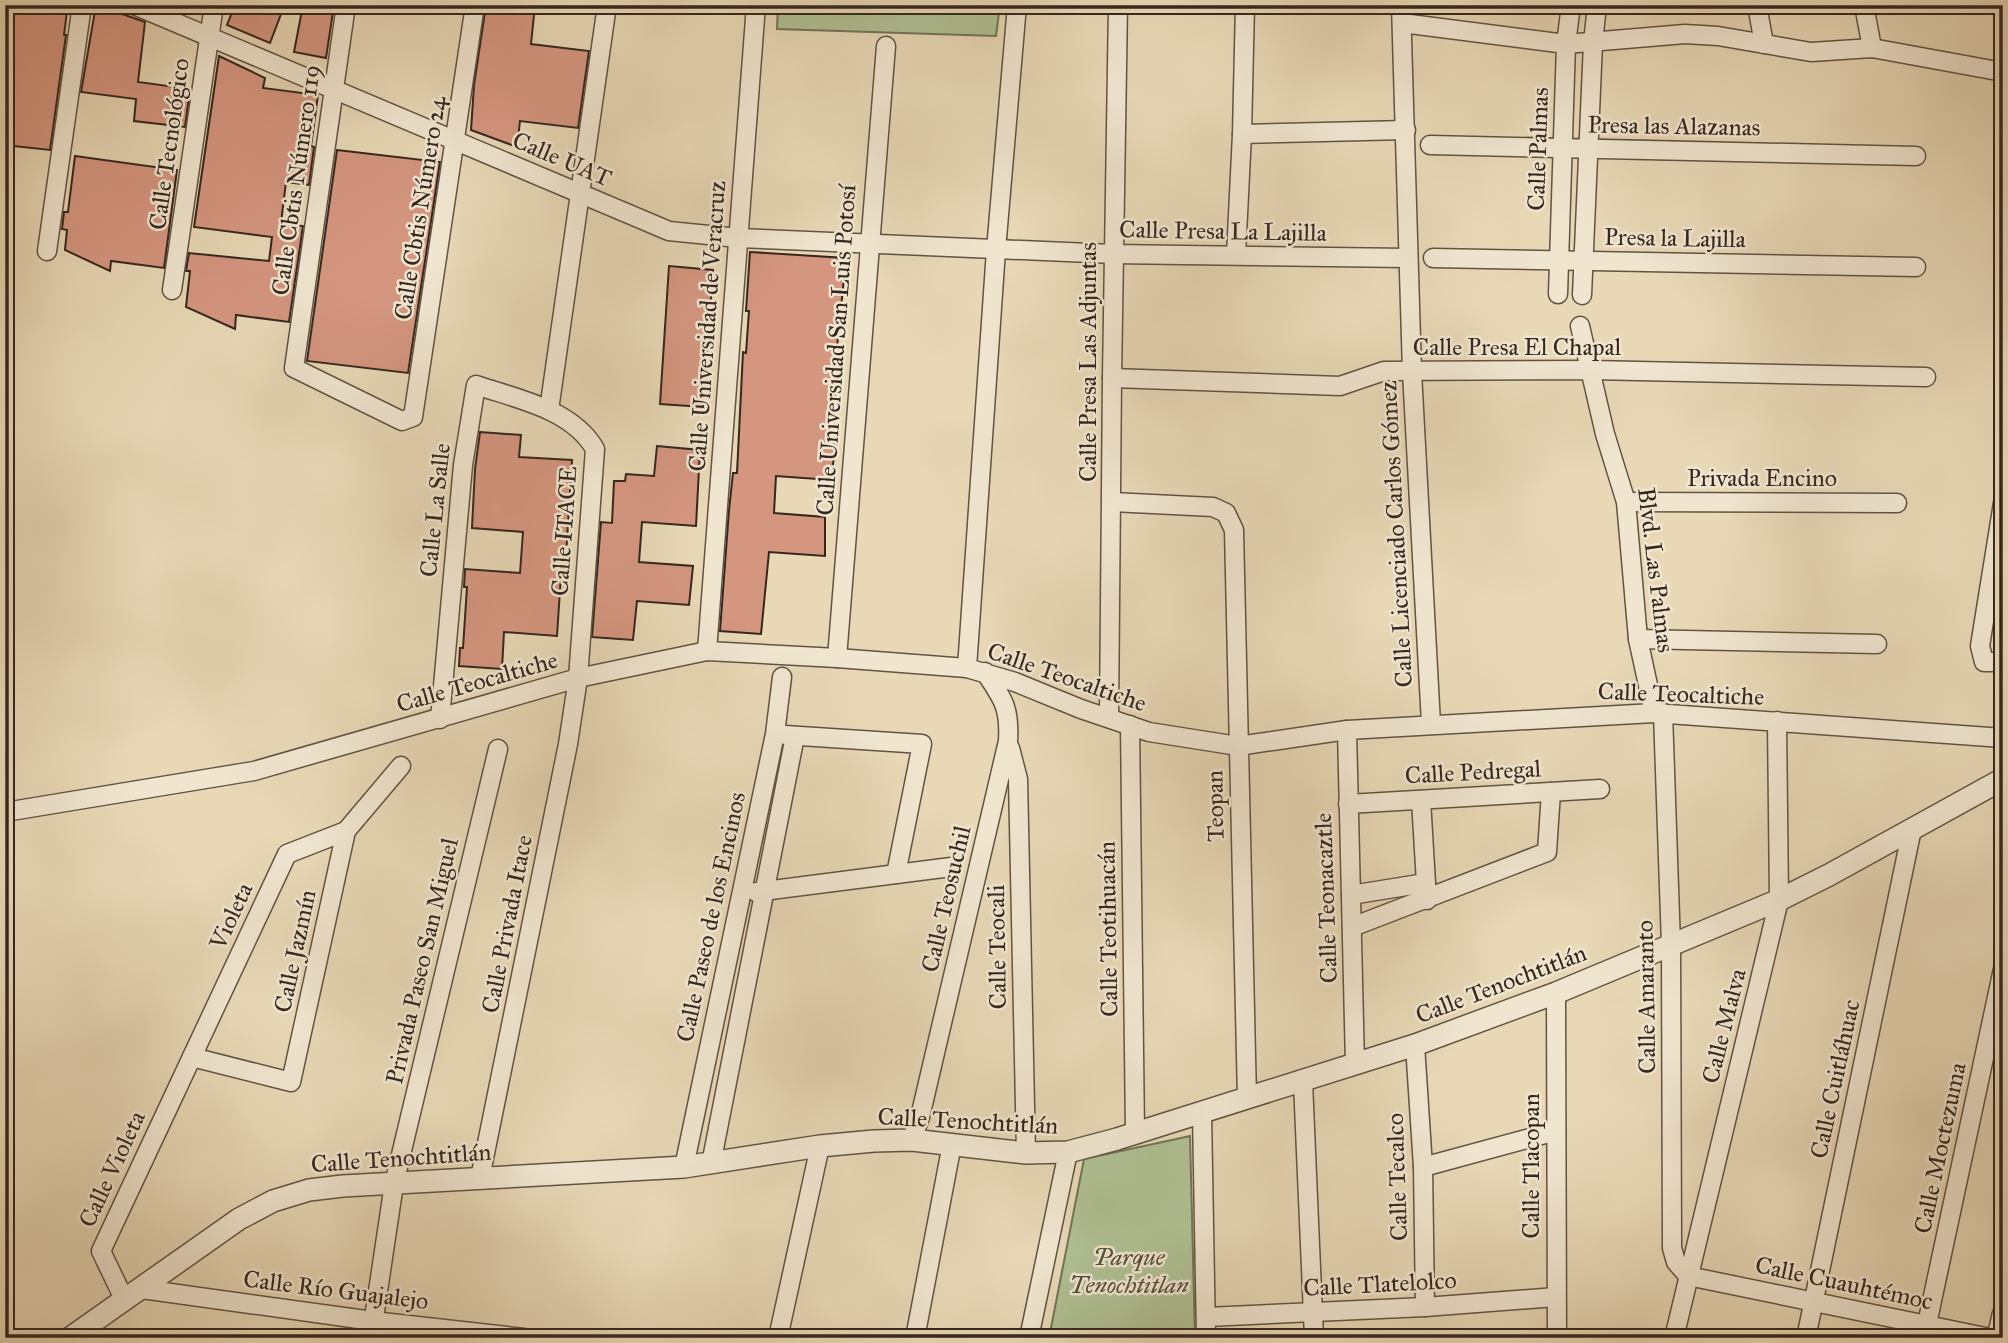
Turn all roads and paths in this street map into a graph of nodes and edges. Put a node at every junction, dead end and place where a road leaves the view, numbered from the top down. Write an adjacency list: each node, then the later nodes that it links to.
1 (82, 5): 35 (street)
2 (134, 5): 16 (street, Calle UAT)
3 (214, 5): 16 (street, Calle Tecnológico)
4 (346, 5): 23 (street, Calle Cbtis Número 119)
5 (475, 5): 26 (street, Calle Cbtis Número 24)
6 (607, 5): 31 (street)
7 (756, 5): 32 (street, Calle Universidad de Veracruz)
8 (1017, 5): 34 (street)
9 (1118, 5): 36 (street, Calle Presa Las Adjuntas)
10 (1245, 5): 25 (street)
11 (1571, 5): 18 (street, Calle Palmas)
12 (1597, 5): 17 (street, Calle Palmas)
13 (1757, 5): 19 (street)
14 (1864, 5): 21 (street)
15 (1401, 14): 18 (street); 24 (street, Calle Licenciado Carlos Gómez)
16 (209, 38): 23 (street, Calle UAT); 43 (street, Calle Tecnológico)
17 (1593, 43): 18 (street); 19 (street); 29 (street, Calle Palmas)
18 (1566, 44): 28 (street, Calle Palmas)
19 (1763, 44): 21 (street)
20 (886, 46): 33 (street, Calle Universidad San Luis Potosí)
21 (1872, 48): 22 (street)
22 (2003, 72)
23 (334, 90): 26 (street, Calle UAT); 52 (street, Calle Cbtis Número 119)
24 (1406, 130): 25 (street); 38 (street, Calle Licenciado Carlos Gómez)
25 (1242, 134): 37 (street)
26 (455, 140): 31 (street, Calle UAT); 52 (street, Calle Cbtis Número 24)
27 (1430, 145): 28 (street, Presa las Alazanas)
28 (1563, 148): 29 (street, Presa las Alazanas); 40 (street, Calle Palmas)
29 (1589, 149): 30 (street, Presa las Alazanas); 41 (street, Calle Palmas)
30 (1916, 156)
31 (580, 193): 32 (street, Calle UAT); 51 (street)
32 (738, 238): 33 (street, Calle UAT); 59 (street, Calle Universidad de Veracruz)
33 (869, 243): 34 (street, Calle UAT); 60 (street, Calle Universidad San Luis Potosí)
34 (996, 250): 36 (street, Calle Presa La Lajilla); 62 (street)
35 (47, 251)
36 (1113, 254): 37 (street, Calle Presa La Lajilla); 50 (street, Calle Presa Las Adjuntas)
37 (1236, 255): 38 (street, Calle Presa La Lajilla)
38 (1408, 258): 48 (street, Calle Licenciado Carlos Gómez)
39 (1433, 258): 40 (street, Presa la Lajilla)
40 (1559, 260): 41 (street, Presa la Lajilla); 44 (street, Calle Palmas)
41 (1585, 261): 42 (street, Presa la Lajilla); 45 (street, Calle Palmas)
42 (1916, 267)
43 (172, 290)
44 (1558, 294)
45 (1583, 295)
46 (1580, 326): 47 (street)
47 (1591, 370): 48 (street, Calle Presa El Chapal); 49 (street, Calle Presa El Chapal); 54 (street, Blvd. Las Palmas)
48 (1412, 372): 50 (street, Calle Presa El Chapal); 69 (street, Calle Licenciado Carlos Gómez)
49 (1926, 377)
50 (1112, 379): 53 (street, Calle Presa Las Adjuntas)
51 (549, 410): 64 (street, Calle ITACE); 67 (street, Calle La Salle)
52 (413, 417)
53 (1112, 502): 66 (street, Calle Presa Las Adjuntas); 76 (street, Teopan)
54 (1626, 502): 55 (street, Privada Encino); 57 (street, Blvd. Las Palmas)
55 (1897, 503)
56 (2003, 503): 61 (street)
57 (1638, 639): 58 (street); 65 (street, Blvd. Las Palmas)
58 (1877, 644)
59 (707, 651): 60 (street, Calle Teocaltiche); 64 (street, Calle Teocaltiche)
60 (837, 658): 62 (street, Calle Teocaltiche)
61 (2003, 662)
62 (976, 670): 66 (street, Calle Teocaltiche); 75 (street, Calle Teosuchil)
63 (782, 677): 72 (street, Calle Paseo de los Encinos)
64 (578, 678): 67 (street, Calle Teocaltiche); 116 (street, Calle Privada Itace)
65 (1659, 713): 68 (street, Calle Teocaltiche); 69 (street, Calle Teocaltiche); 95 (street, Calle Amaranto)
66 (1110, 718): 70 (street, Calle Teocaltiche)
67 (439, 719): 84 (street, Calle Teocaltiche)
68 (1777, 721): 74 (street, Calle Teocaltiche); 93 (street, Calle Malva)
69 (1431, 724): 71 (street, Calle Teocaltiche)
70 (1130, 725): 76 (street, Calle Teocaltiche); 107 (street, Calle Teotihuacán)
71 (1347, 730): 76 (street, Calle Teocaltiche); 83 (street, Calle Teonacaztle)
72 (775, 734): 73 (street); 91 (street, Calle Paseo de los Encinos)
73 (795, 736): 88 (street); 89 (street, Calle Paseo de los Encinos)
74 (2003, 738)
75 (1008, 741): 108 (street, Calle Teosuchil); 112 (street, Calle Teocali)
76 (1238, 746): 102 (street, Teopan)
77 (498, 749): 117 (street, Privada Paseo San Miguel)
78 (401, 766): 86 (street)
79 (2003, 779): 85 (street, Calle Tenochtitlán)
80 (1600, 789): 81 (street, Calle Pedregal)
81 (1551, 792): 82 (street, Calle Pedregal); 90 (street)
82 (1421, 800): 83 (street, Calle Pedregal); 90 (street)
83 (1349, 804): 92 (street, Calle Teonacaztle)
84 (5, 812)
85 (1912, 830): 93 (street, Calle Tenochtitlán); 121 (street, Calle Cuitláhuac)
86 (346, 831): 99 (street, Violeta); 99 (street, Calle Jazmín)
87 (951, 867): 88 (street)
88 (897, 874): 89 (street)
89 (765, 890): 91 (street); 104 (street, Calle Paseo de los Encinos)
90 (1426, 892): 92 (street); 94 (street)
91 (741, 895): 103 (street, Calle Paseo de los Encinos)
92 (1351, 895): 94 (street, Calle Teonacaztle)
93 (1779, 900): 95 (street, Calle Tenochtitlán); 118 (street, Calle Malva)
94 (1352, 927): 100 (street, Calle Teonacaztle)
95 (1671, 945): 97 (street, Calle Tenochtitlán); 118 (street, Calle Amaranto)
96 (2003, 969): 127 (street, Calle Moctezuma)
97 (1556, 993): 98 (street, Calle Tenochtitlán); 106 (street, Calle Tlacopan)
98 (1415, 1045): 100 (street, Calle Tenochtitlán); 115 (street, Calle Tecalco)
99 (192, 1057): 119 (street, Calle Violeta)
100 (1356, 1065): 101 (street, Calle Tenochtitlán)
101 (1303, 1082): 102 (street, Calle Tenochtitlán); 123 (street)
102 (1247, 1099): 105 (street, Calle Tenochtitlán)
103 (697, 1105): 104 (street); 114 (street, Calle Paseo de los Encinos)
104 (722, 1110): 113 (street, Calle Paseo de los Encinos)
105 (1202, 1113): 107 (street, Calle Tenochtitlán); 125 (street)
106 (1556, 1131): 115 (street); 120 (street, Calle Tlacopan)
107 (1135, 1133): 111 (street, Calle Tenochtitlán)
108 (912, 1140): 109 (street, Calle Tenochtitlán); 110 (street, Calle Tenochtitlán)
109 (952, 1144): 112 (street, Calle Tenochtitlán); 131 (street)
110 (821, 1146): 113 (street, Calle Tenochtitlán); 130 (street)
111 (1068, 1152): 112 (street, Calle Tenochtitlán); 132 (street)
112 (1026, 1153)
113 (711, 1164): 114 (street, Calle Tenochtitlán)
114 (684, 1167): 116 (street, Calle Tenochtitlán)
115 (1423, 1167): 122 (street, Calle Tecalco)
116 (480, 1178): 117 (street, Calle Tenochtitlán)
117 (394, 1184): 119 (street, Calle Tenochtitlán); 126 (street, Privada Paseo San Miguel)
118 (1689, 1276): 121 (street, Calle Cuauhtémoc); 136 (street, Calle Malva)
119 (134, 1295): 126 (street, Calle Río Guajalejo); 128 (street, Calle Tenochtitlán)
120 (1556, 1297): 122 (street, Calle Tlatelolco); 135 (street, Calle Tlacopan)
121 (1813, 1302): 127 (street, Calle Cuauhtémoc); 137 (street, Calle Cuitláhuac)
122 (1425, 1307): 123 (street, Calle Tlatelolco)
123 (1314, 1312): 125 (street, Calle Tlatelolco); 134 (street)
124 (2003, 1315): 139 (street)
125 (1207, 1317): 133 (street)
126 (372, 1330): 129 (street, Calle Río Guajalejo)
127 (1926, 1332): 138 (street, Calle Cuauhtémoc)
128 (70, 1338)
129 (524, 1338)
130 (778, 1338)
131 (915, 1338)
132 (1029, 1338)
133 (1206, 1338)
134 (1314, 1338)
135 (1557, 1338)
136 (1674, 1338)
137 (1805, 1338)
138 (1990, 1338)
139 (1998, 1338)

